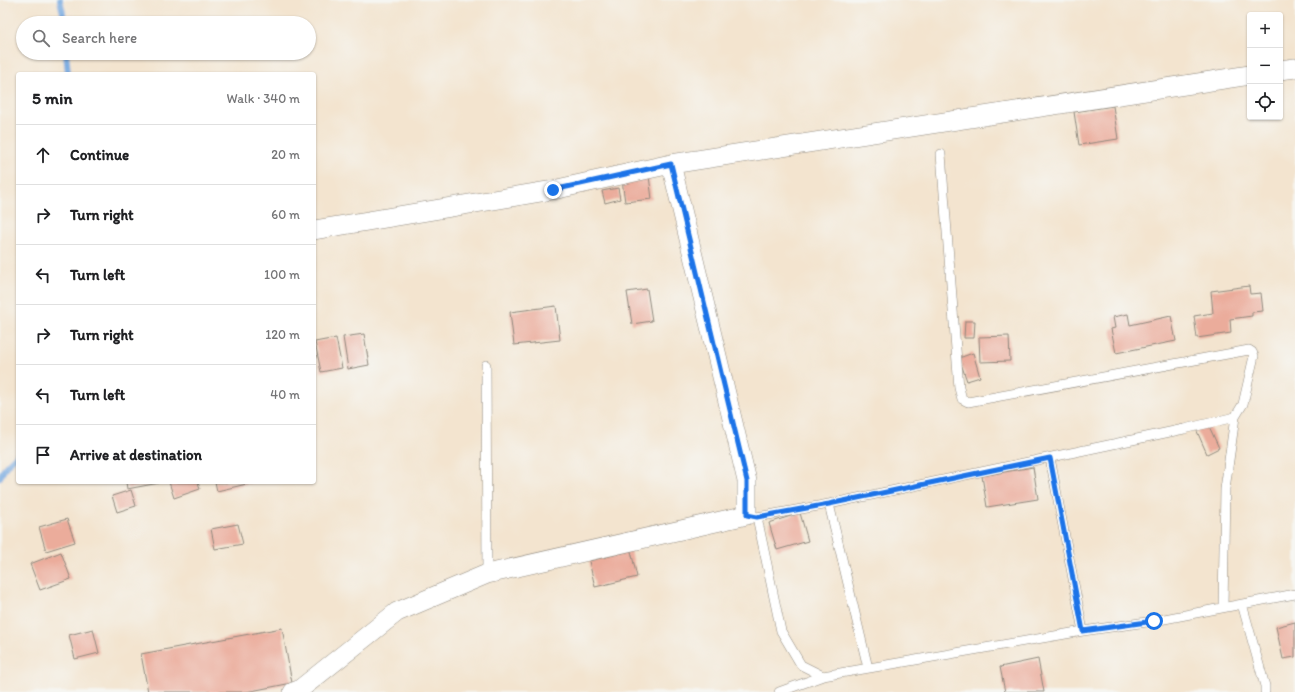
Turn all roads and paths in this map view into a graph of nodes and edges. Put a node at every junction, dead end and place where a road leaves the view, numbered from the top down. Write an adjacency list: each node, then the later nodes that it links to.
1 (1295, 68): 2 (street)
2 (1283, 70)
3 (1247, 75): 5 (street)
4 (941, 154): 8 (lane)
5 (671, 164): 6 (street); 11 (street)
6 (316, 230)
7 (486, 365): 12 (lane)
8 (1235, 417): 9 (lane); 15 (lane)
9 (1050, 458): 10 (lane); 16 (lane)
10 (829, 504): 11 (lane); 17 (lane)
11 (752, 516): 12 (street); 18 (lane)
12 (487, 574): 19 (street)
13 (1295, 594): 14 (lane)
14 (1242, 604): 15 (lane); 21 (lane)
15 (1223, 607): 16 (lane)
16 (1083, 631): 17 (lane)
17 (868, 668): 18 (lane)
18 (823, 676): 20 (lane)
19 (293, 692)
20 (779, 692)
21 (1265, 692)

